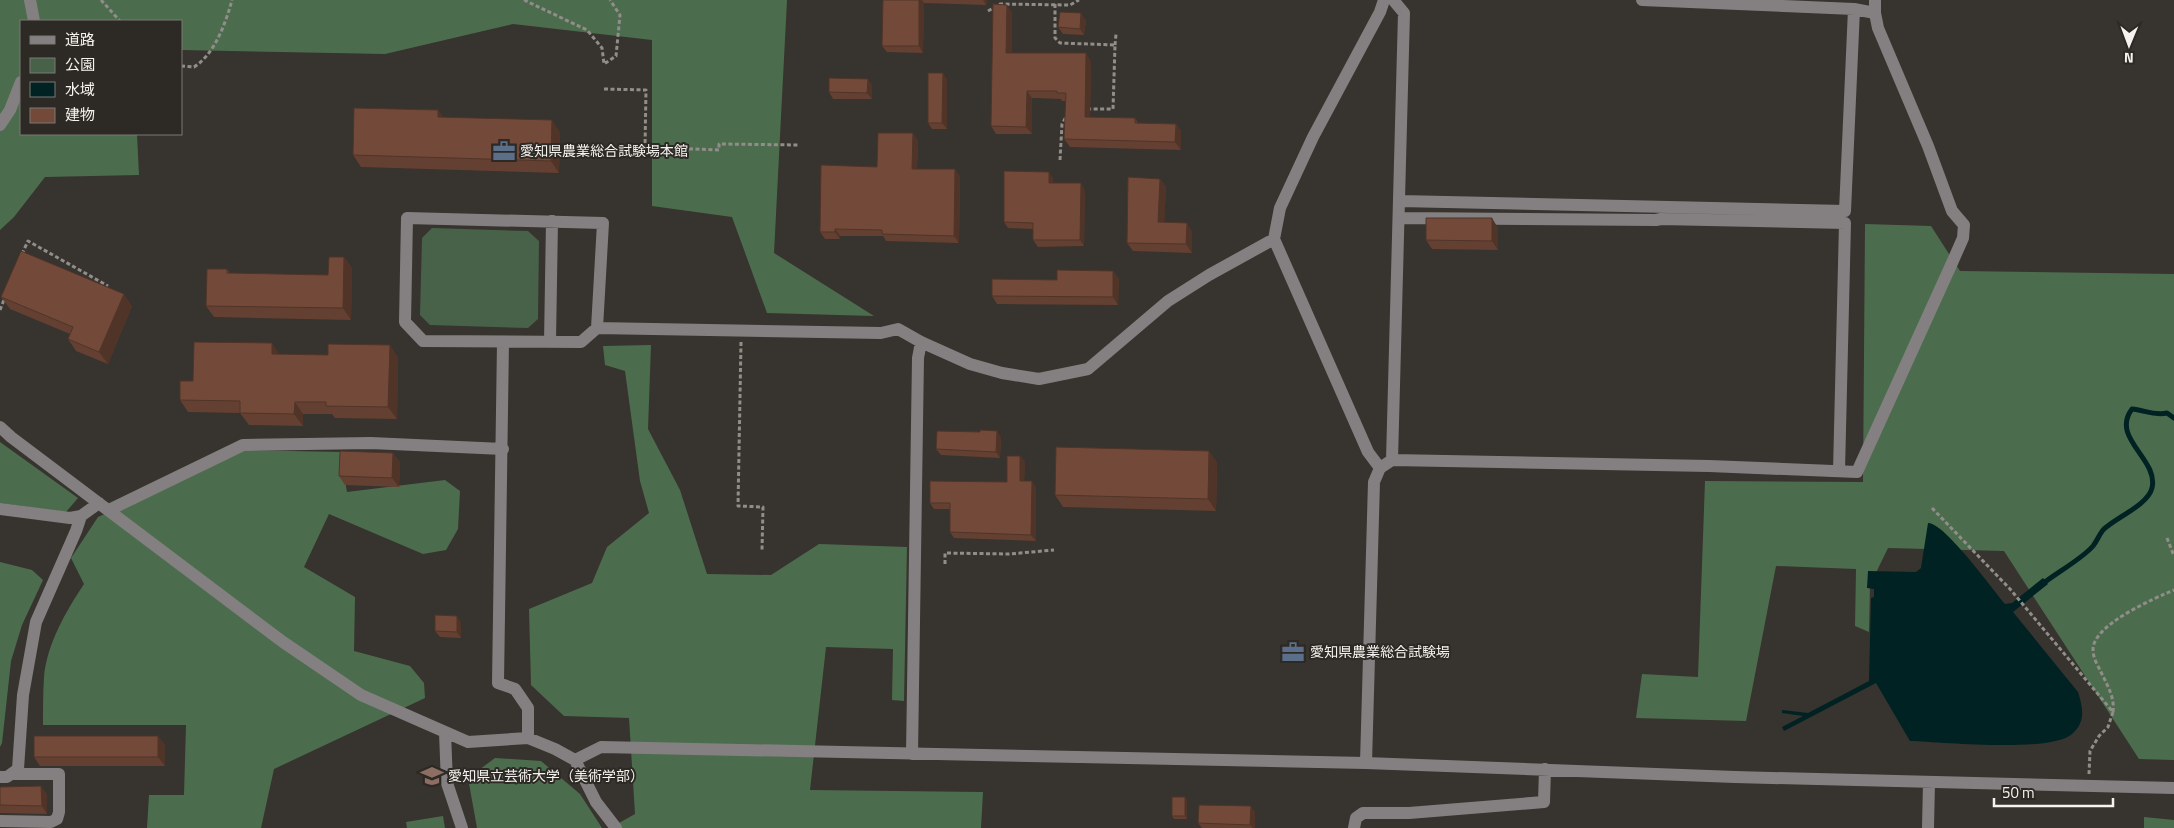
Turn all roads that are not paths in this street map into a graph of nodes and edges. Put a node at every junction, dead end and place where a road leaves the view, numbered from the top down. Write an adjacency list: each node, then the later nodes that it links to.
1 (30, 0): 7 (street)
2 (1391, 0): 10 (street); 13 (street)
3 (1642, 0): 5 (street)
4 (1875, 0): 6 (street)
5 (1854, 9): 6 (street); 10 (street)
6 (1874, 13): 22 (street)
7 (34, 20)
8 (20, 85): 9 (street)
9 (0, 125)
10 (1400, 201): 11 (street)
11 (1399, 218): 20 (street); 22 (street)
12 (552, 221): 14 (street); 15 (street); 16 (street)
13 (1274, 239): 17 (street); 21 (street)
14 (597, 328): 16 (street); 17 (street)
15 (503, 342): 16 (street); 19 (street)
16 (550, 342)
17 (920, 342): 28 (street)
18 (0, 427): 23 (street)
19 (503, 449): 23 (street); 27 (street)
20 (1392, 460): 21 (street); 22 (street)
21 (1380, 468): 30 (street)
22 (1839, 471)
23 (104, 507): 25 (street); 26 (street)
24 (0, 509): 25 (street)
25 (81, 516): 32 (street)
26 (445, 733): 27 (street); 37 (street)
27 (528, 738): 29 (street)
28 (912, 754): 29 (street); 30 (street)
29 (574, 760): 38 (street)
30 (1366, 763): 31 (street)
31 (1545, 769): 34 (street); 39 (street)
32 (14, 774): 33 (street); 36 (street)
33 (0, 777)
34 (1929, 782): 35 (street); 40 (street)
35 (2174, 788)
36 (0, 821)
37 (462, 828)
38 (616, 828)
39 (1354, 828)
40 (1928, 828)

